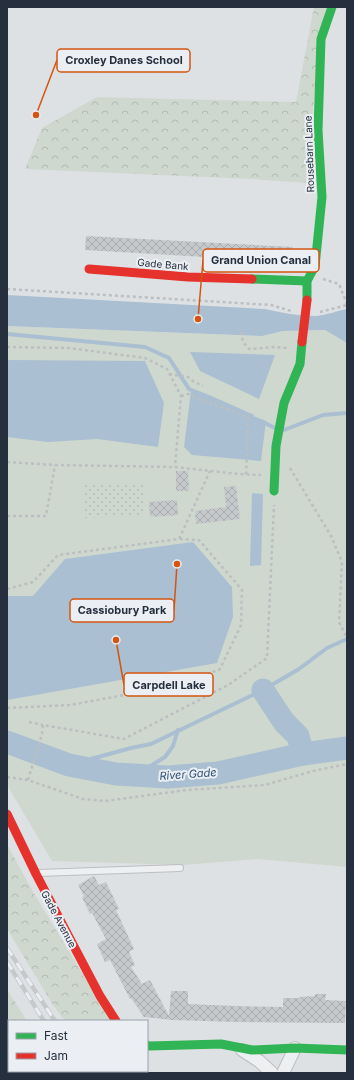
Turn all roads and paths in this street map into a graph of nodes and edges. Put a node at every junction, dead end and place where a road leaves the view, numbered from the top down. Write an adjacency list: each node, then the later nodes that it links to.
1 (332, 7): 3 (street, Rousebarn Lane)
2 (89, 269): 3 (street, Gade Bank)
3 (309, 278): 5 (path); 9 (street, Rousebarn Lane, bridge)
4 (7, 289): 6 (path)
5 (347, 304): 7 (path)
6 (297, 312)
7 (317, 312)
8 (241, 332): 9 (path)
9 (301, 346): 20 (street, Rousebarn Lane)
10 (7, 347): 11 (path)
11 (170, 374): 12 (path); 13 (path)
12 (203, 386)
13 (181, 396): 17 (path); 19 (path)
14 (7, 462): 15 (path)
15 (55, 465): 17 (path); 22 (path)
16 (288, 465): 25 (path)
17 (175, 466): 18 (path)
18 (210, 471): 19 (path); 23 (path)
19 (246, 475): 20 (path)
20 (275, 476): 21 (street, Rousebarn Lane)
21 (274, 491): 28 (path)
22 (7, 516)
23 (179, 539): 24 (path); 26 (path)
24 (7, 589)
25 (347, 638)
26 (7, 708)
27 (29, 722): 28 (path)
28 (43, 725): 31 (path)
29 (347, 764): 31 (path)
30 (7, 777): 31 (path)
31 (28, 780)
32 (7, 814): 34 (street, Gade Avenue)
33 (180, 868): 34 (lane)
34 (36, 874): 35 (street, Gade Avenue)
35 (115, 1020)
36 (148, 1046): 37 (street)
37 (237, 1048): 38 (street); 40 (street)
38 (294, 1048): 39 (street); 41 (street)
39 (347, 1050)
40 (272, 1073)
41 (283, 1073)

